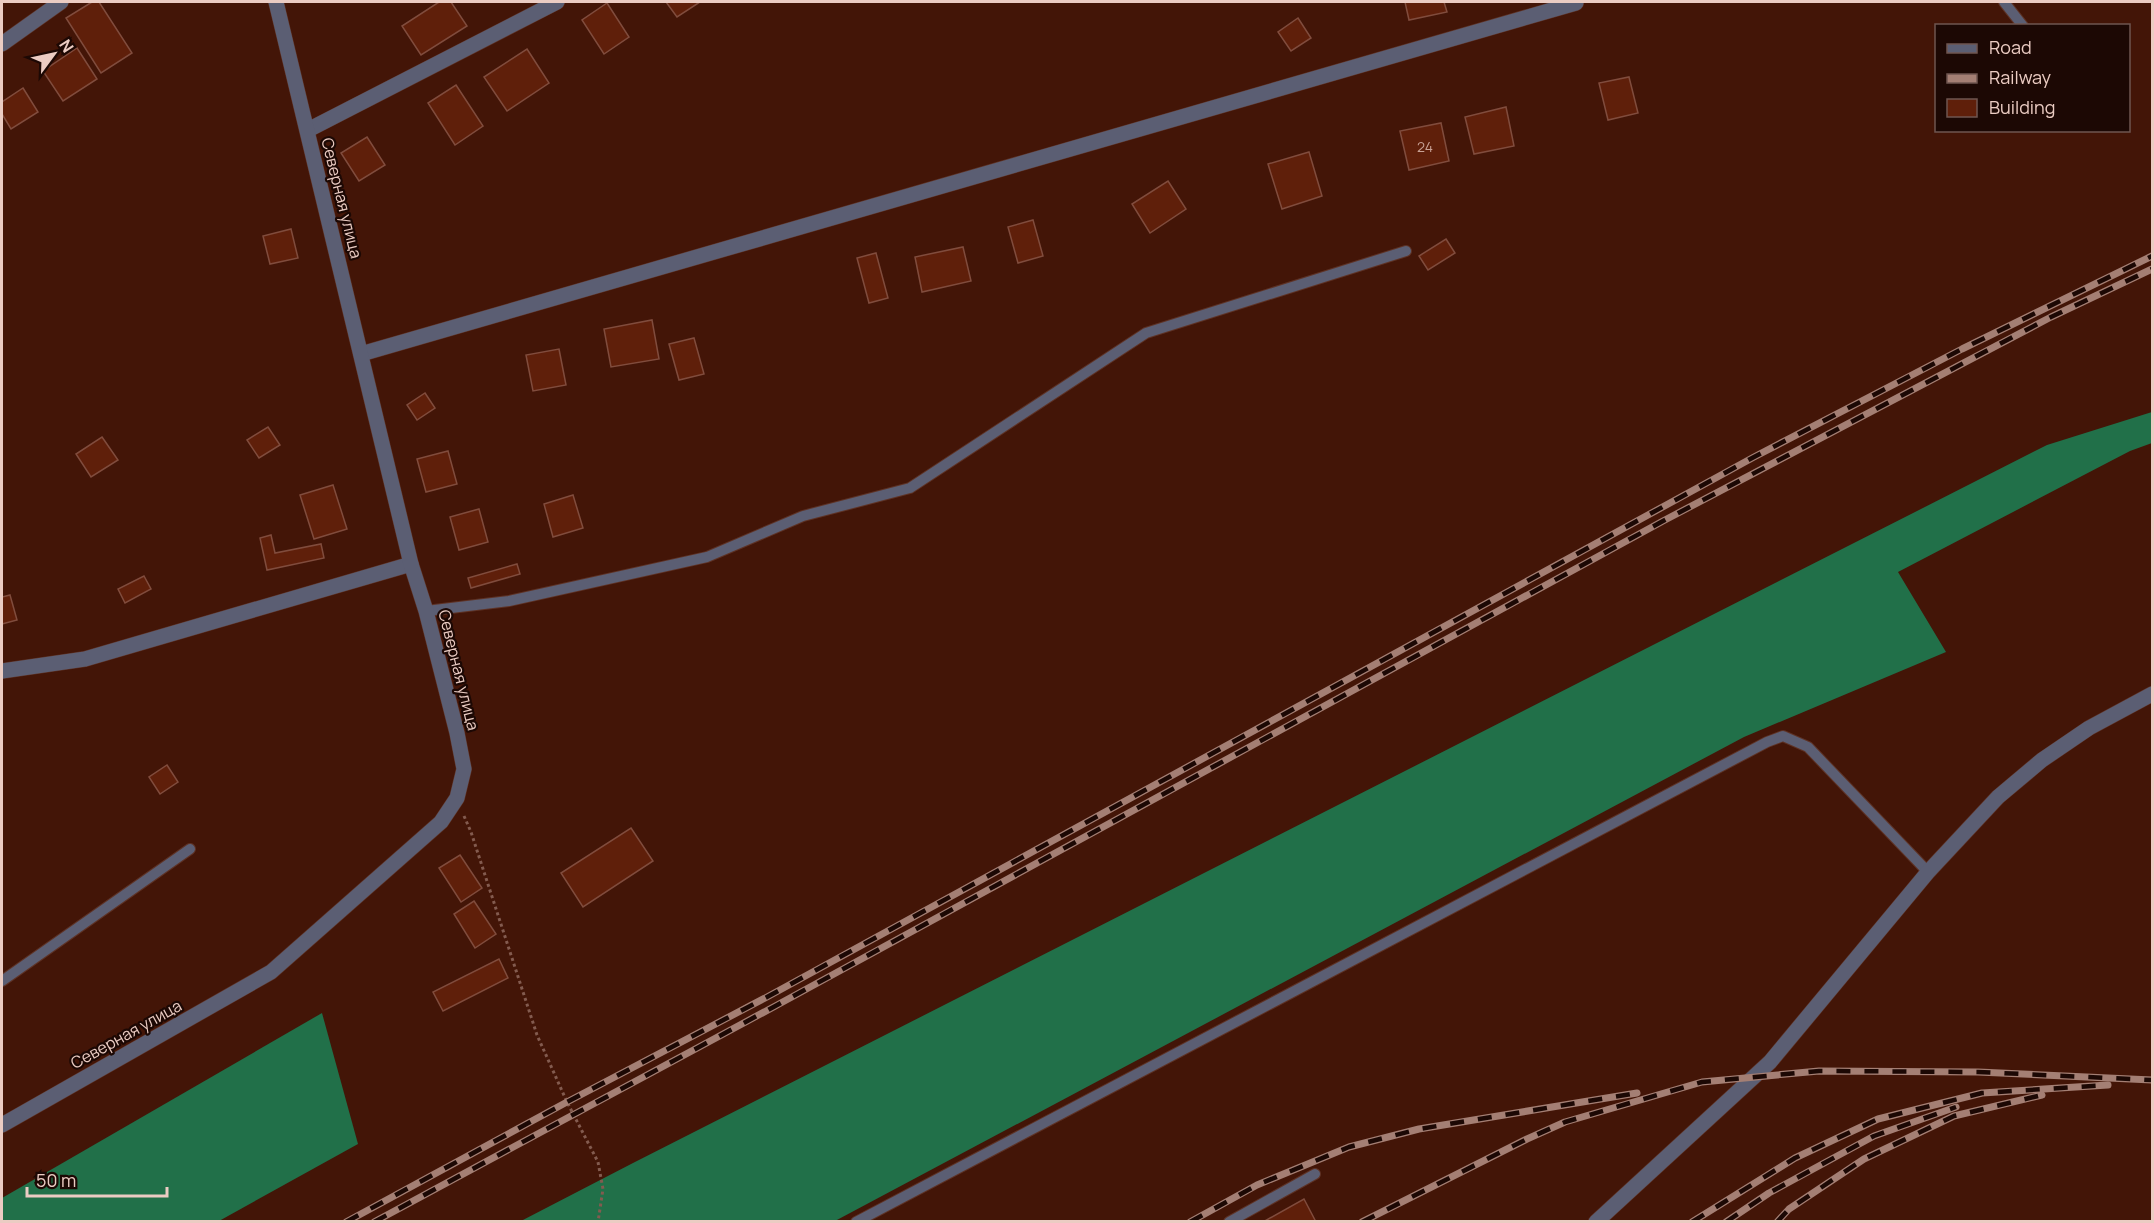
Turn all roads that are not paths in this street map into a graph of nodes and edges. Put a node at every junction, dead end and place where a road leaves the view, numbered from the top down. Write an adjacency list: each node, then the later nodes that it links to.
1 (61, 2): 7 (street)
2 (276, 2): 8 (street, Северная улица)
3 (557, 2): 8 (street)
4 (1578, 2): 10 (street)
5 (2004, 2): 6 (lane)
6 (2021, 24)
7 (2, 44)
8 (308, 130): 10 (street, Северная улица)
9 (1406, 251): 12 (lane)
10 (361, 354): 11 (street, Северная улица)
11 (411, 564): 12 (street, Северная улица); 13 (street)
12 (426, 611): 18 (street, Северная улица)
13 (2, 671)
14 (2152, 694): 16 (street)
15 (190, 849): 17 (lane)
16 (1928, 872): 20 (lane); 22 (street)
17 (2, 981)
18 (2, 1125)
19 (1315, 1174): 21 (lane)
20 (856, 1221)
21 (1229, 1221)
22 (1596, 1221)

